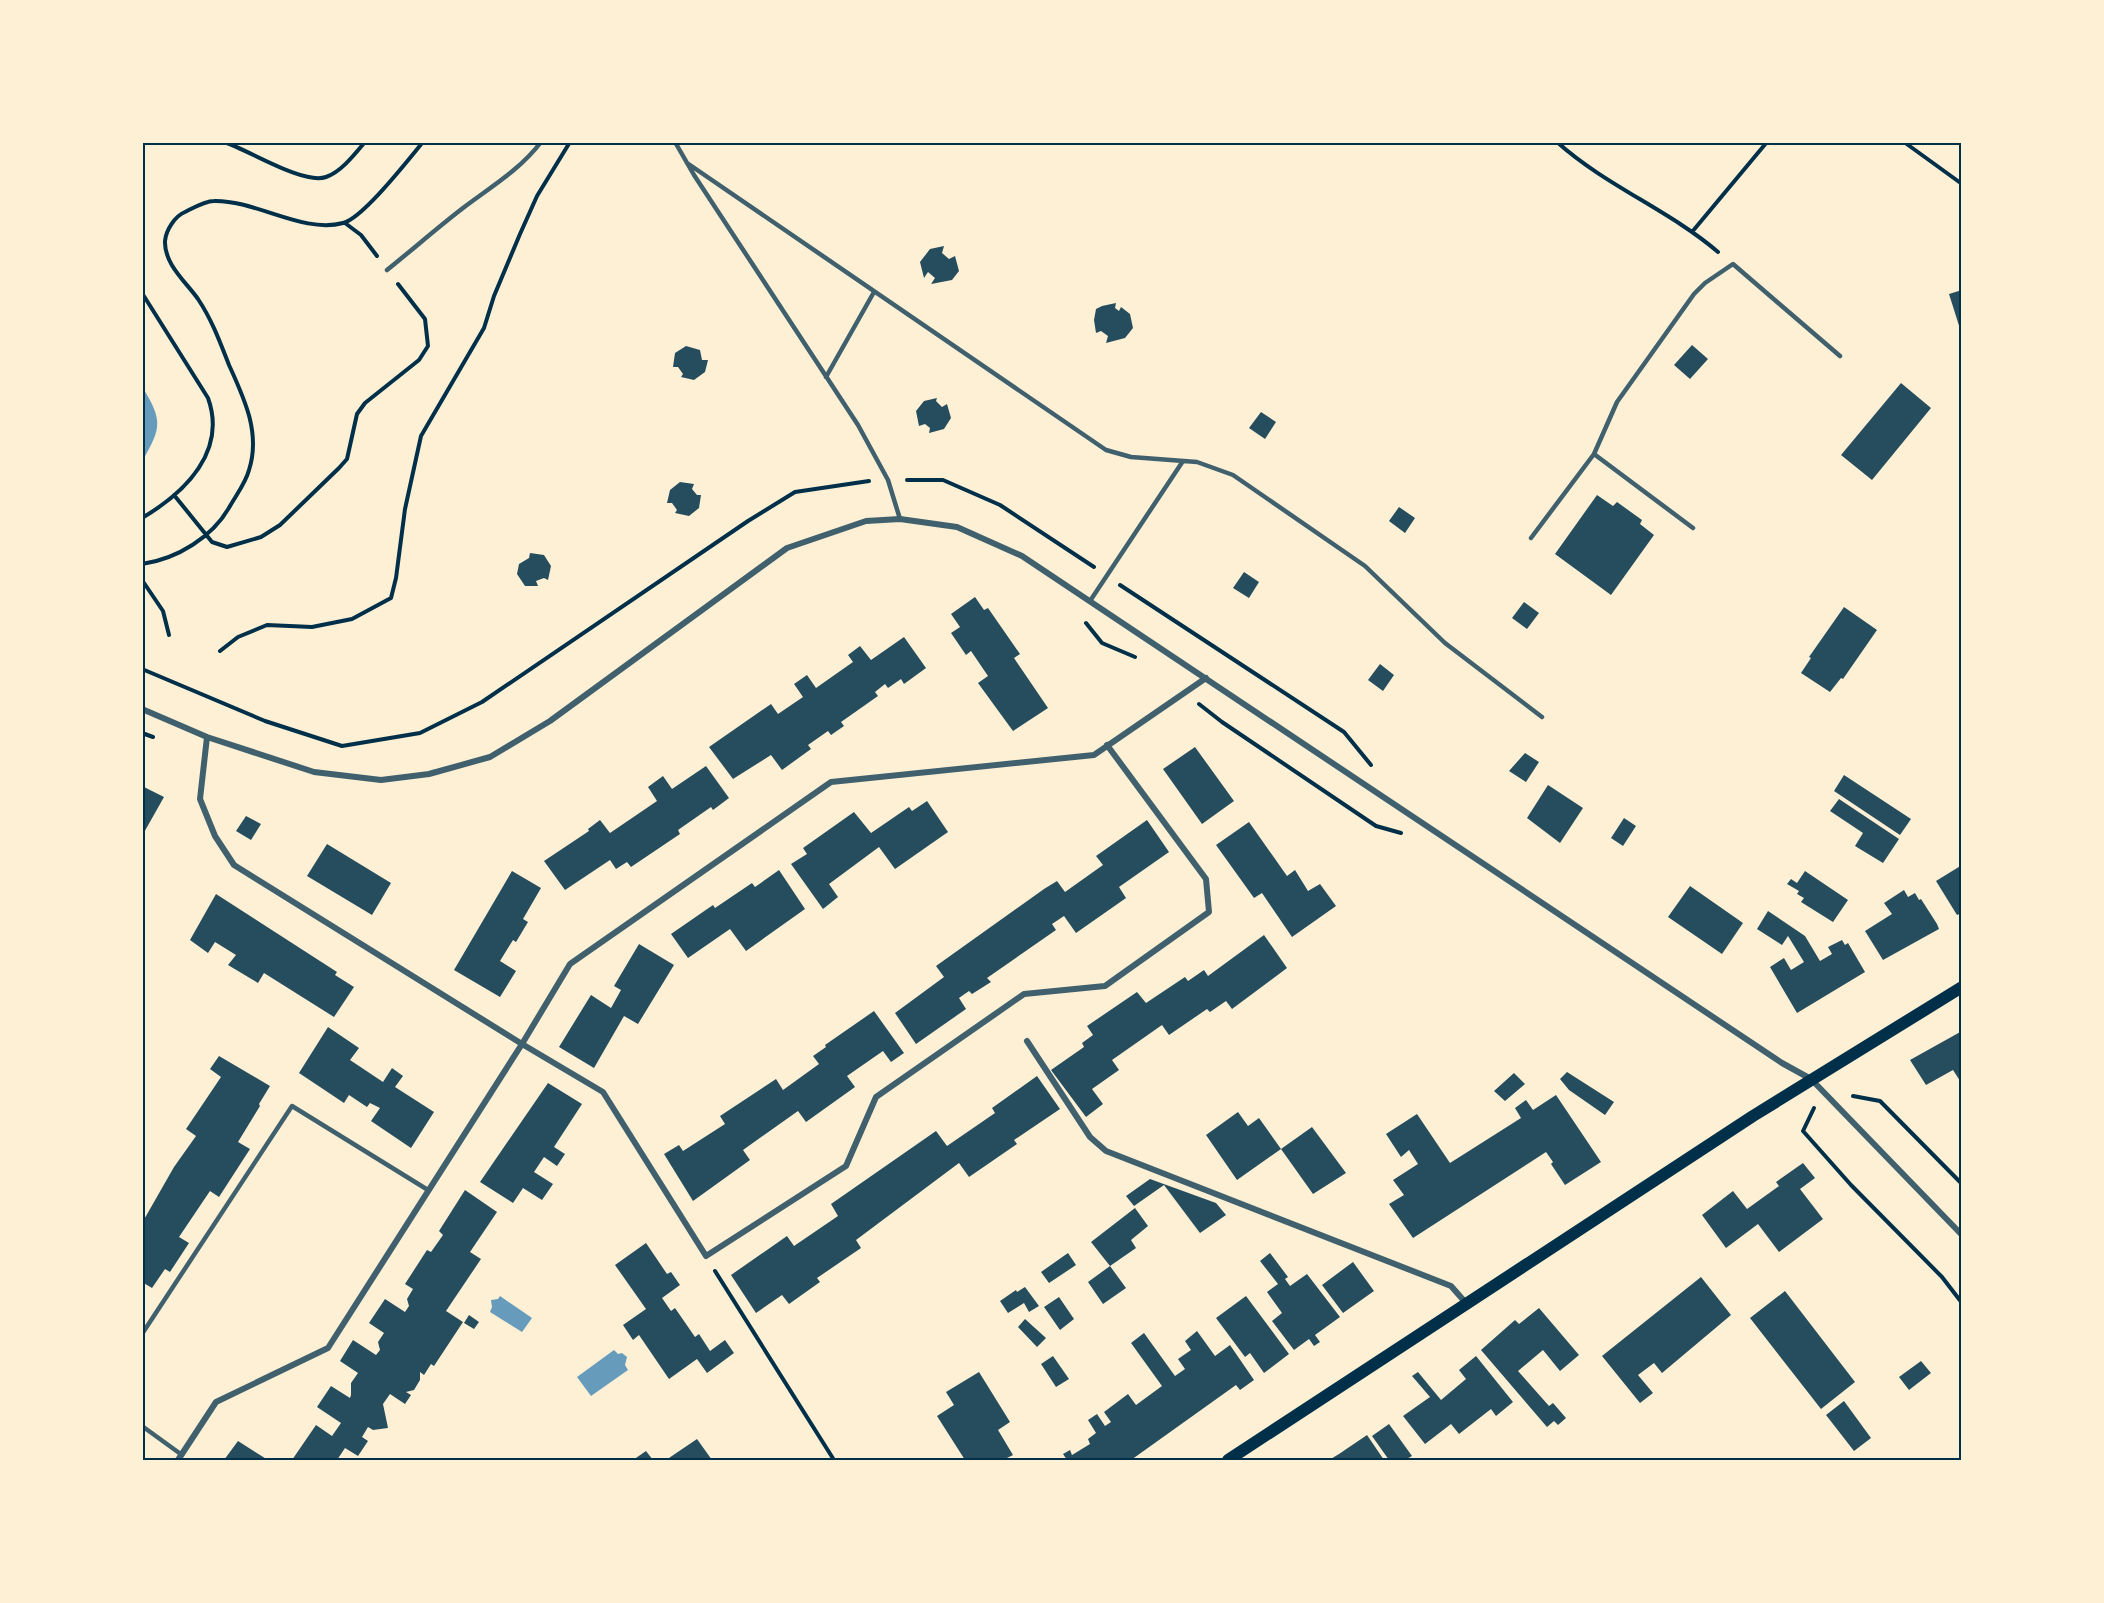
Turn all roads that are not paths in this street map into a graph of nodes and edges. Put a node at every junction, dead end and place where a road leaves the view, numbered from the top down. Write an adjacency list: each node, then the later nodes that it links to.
1 (541, 142): 4 (lane)
2 (675, 142): 3 (lane)
3 (687, 163): 5 (lane); 7 (lane)
4 (387, 270)
5 (874, 292): 7 (lane); 9 (lane)
6 (1840, 356): 8 (lane)
7 (826, 377): 10 (lane)
8 (1594, 454): 11 (lane); 12 (lane)
9 (1183, 461): 13 (lane); 16 (lane)
10 (900, 519): 13 (street); 17 (street)
11 (1692, 528)
12 (1531, 538)
13 (1090, 601): 14 (street)
14 (1206, 678): 18 (street); 22 (street)
15 (142, 709): 17 (street)
16 (1542, 717)
17 (207, 737): 21 (street)
18 (1107, 745): 21 (street); 21 (street)
19 (1962, 987): 22 (main road)
20 (1027, 1041): 25 (street)
21 (522, 1044): 23 (street)
22 (1811, 1079): 24 (street); 25 (main road)
23 (428, 1190): 26 (lane); 28 (street)
24 (1962, 1235)
25 (1467, 1304): 29 (main road)
26 (142, 1334)
27 (142, 1426): 28 (lane)
28 (180, 1458)
29 (1228, 1461)

